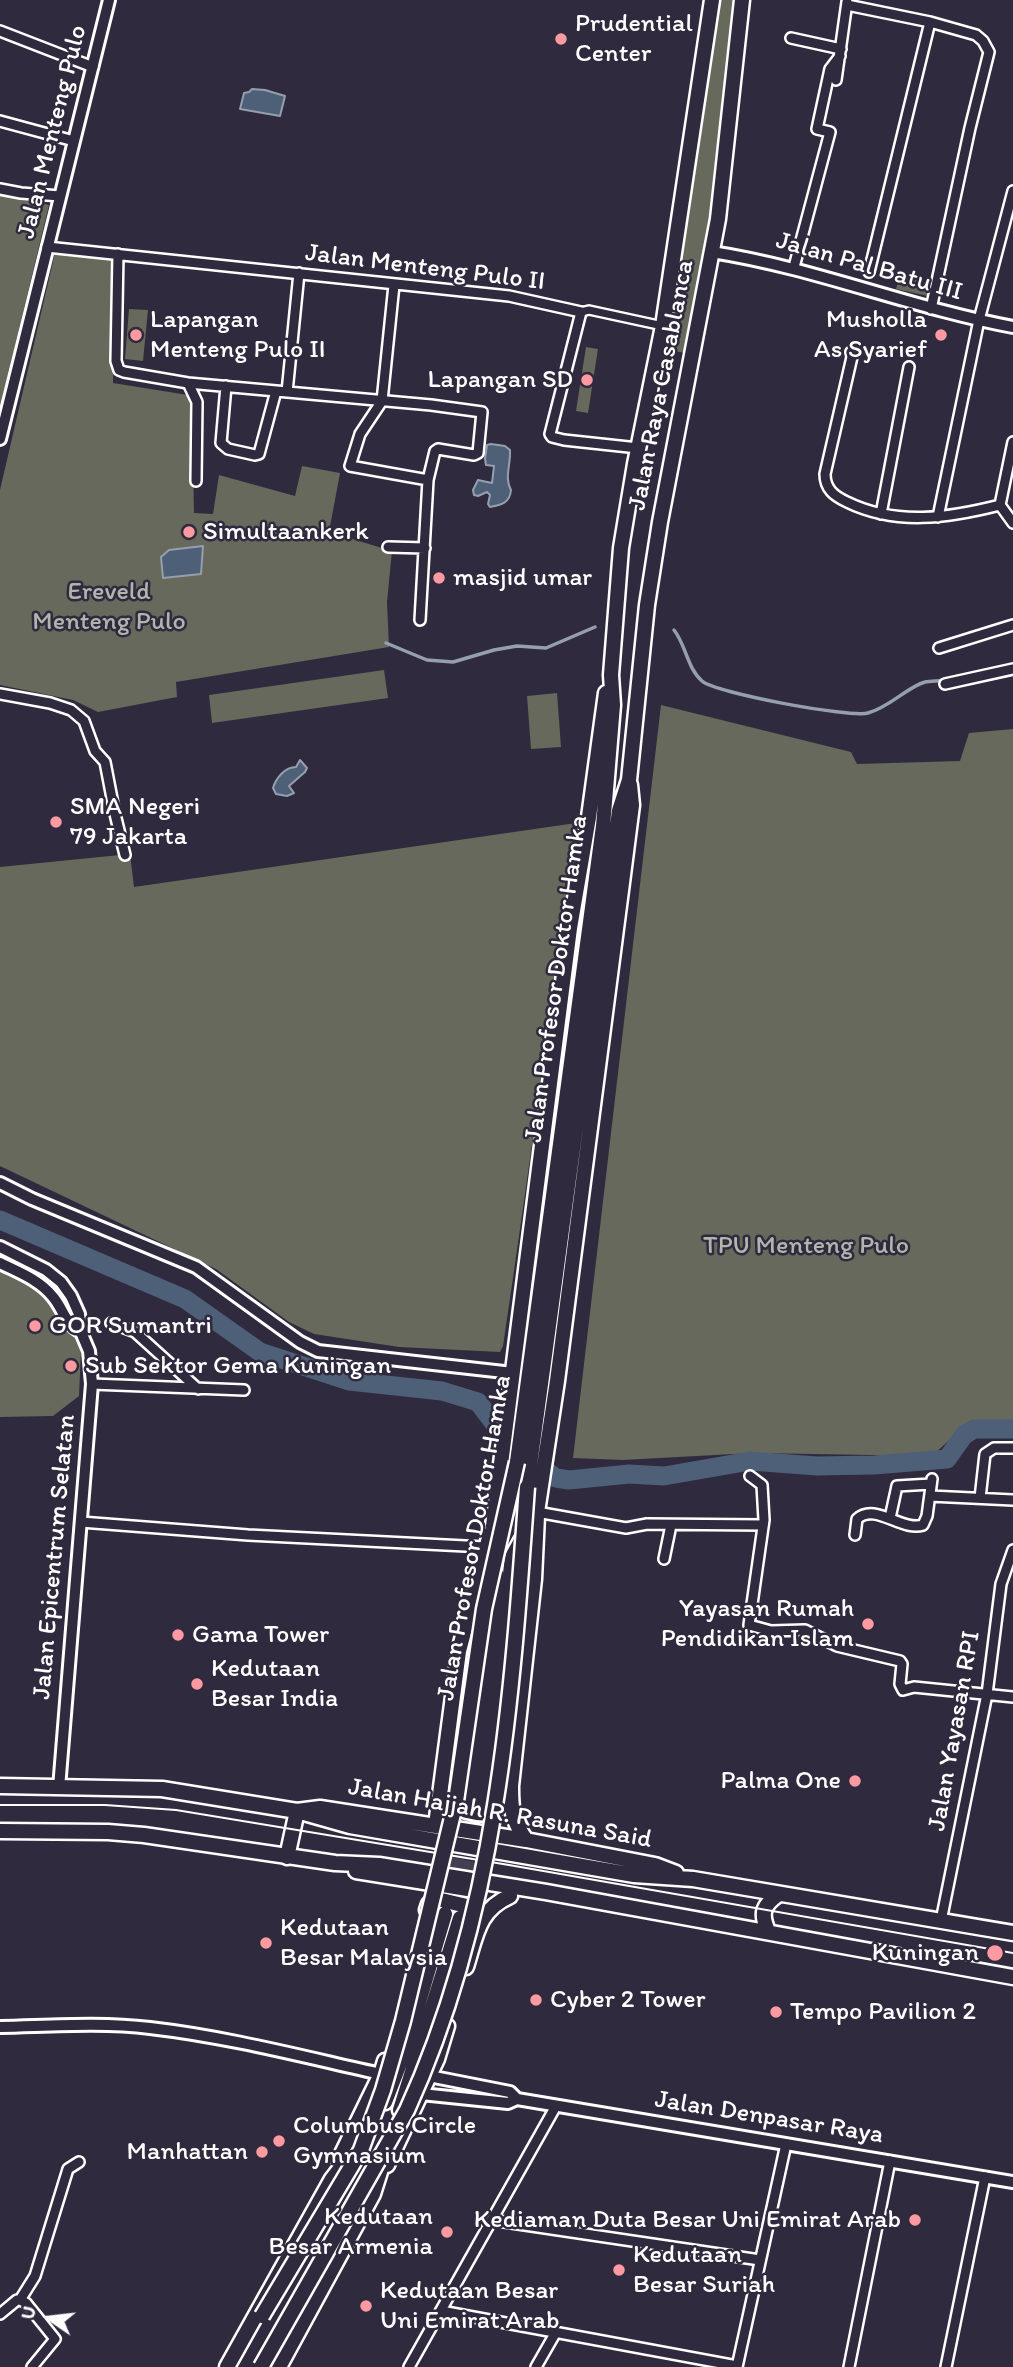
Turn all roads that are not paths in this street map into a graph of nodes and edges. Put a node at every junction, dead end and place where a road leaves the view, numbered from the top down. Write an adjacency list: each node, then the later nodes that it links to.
1 (109, 0): 9 (street, Jalan Menteng Pulo)
2 (712, 0): 26 (main road, Jalan Raya Casablanca)
3 (742, 0): 17 (main road, Jalan Raya Casablanca)
4 (847, 3): 5 (street); 8 (street)
5 (930, 22): 20 (street); 23 (street)
6 (0, 31): 9 (street)
7 (790, 38): 8 (street)
8 (840, 53): 10 (street); 19 (street)
9 (93, 67): 12 (street, Jalan Menteng Pulo)
10 (836, 80)
11 (0, 121): 12 (street)
12 (74, 141): 15 (street, Jalan Menteng Pulo)
13 (0, 189): 15 (street)
14 (1013, 191): 25 (street)
15 (60, 196): 16 (street, Jalan Menteng Pulo)
16 (47, 247): 18 (street, Jalan Menteng Pulo II); 35 (street, Jalan Menteng Pulo)
17 (712, 252): 19 (street, Jalan Pal Batu III); 53 (main road, Jalan Raya Casablanca)
18 (118, 254): 21 (street, Jalan Menteng Pulo II); 30 (street)
19 (794, 267): 23 (street, Jalan Pal Batu III)
20 (869, 272)
21 (299, 273): 22 (street, Jalan Menteng Pulo II); 33 (street)
22 (394, 285): 24 (street, Jalan Menteng Pulo II); 34 (street)
23 (931, 309): 25 (street, Jalan Pal Batu III)
24 (581, 312): 26 (street); 37 (street)
25 (979, 320): 27 (street, Jalan Pal Batu III); 42 (street)
26 (663, 326): 37 (main road, Jalan Raya Casablanca)
27 (1013, 327)
28 (851, 352): 41 (street)
29 (909, 367): 41 (street)
30 (188, 383): 31 (street); 38 (street)
31 (226, 386): 32 (street); 32 (street)
32 (276, 391): 33 (street)
33 (287, 392): 34 (street)
34 (382, 401): 39 (street); 39 (street)
35 (0, 439)
36 (1013, 442): 40 (street)
37 (639, 448): 50 (main road, Jalan Raya Casablanca)
38 (196, 481)
39 (428, 481): 45 (street)
40 (1000, 505): 42 (street); 43 (street)
41 (881, 514): 42 (street)
42 (938, 517)
43 (1013, 523)
44 (388, 547): 45 (street)
45 (425, 548): 46 (street)
46 (420, 620)
47 (1013, 625): 48 (street)
48 (939, 648)
49 (1013, 669): 51 (street)
50 (611, 675): 54 (main road, Jalan Profesor Doktor Hamka); 63 (main road)
51 (945, 684)
52 (0, 694): 55 (street)
53 (629, 780): 54 (main road, Jalan Profesor Doktor Hamka); 72 (main road)
54 (610, 826): 126 (main road, Jalan Profesor Doktor Hamka, bridge); 127 (main road, Jalan Profesor Doktor Hamka, bridge)
55 (125, 855)
56 (0, 1183): 63 (street)
57 (0, 1247): 59 (street)
58 (0, 1263): 60 (street)
59 (77, 1308): 60 (street); 62 (street, Jalan Epicentrum Selatan)
60 (64, 1315): 62 (street)
61 (111, 1323): 65 (street)
62 (81, 1332): 64 (street, Jalan Epicentrum Selatan)
63 (513, 1373): 77 (main road)
64 (92, 1384): 65 (street); 74 (street, Jalan Epicentrum Selatan)
65 (198, 1388): 66 (street)
66 (244, 1390)
67 (1013, 1448): 70 (street)
68 (750, 1476): 76 (street)
69 (930, 1496): 70 (street); 73 (street); 73 (street)
70 (980, 1498): 71 (street)
71 (1013, 1500)
72 (537, 1512): 75 (street); 77 (main road); 85 (main road)
73 (890, 1518): 78 (street)
74 (81, 1522): 79 (street); 86 (street, Jalan Epicentrum Selatan)
75 (671, 1525): 76 (street); 81 (street)
76 (763, 1525): 82 (street)
77 (493, 1526): 79 (main road)
78 (855, 1535)
79 (485, 1547): 87 (main road)
80 (1013, 1550): 82 (street, Jalan Yayasan RPI)
81 (664, 1559)
82 (987, 1694): 83 (street); 100 (street, Jalan Yayasan RPI)
83 (1013, 1698)
84 (0, 1786): 86 (main road, Jalan Hajjah R. Rasuna Said)
85 (511, 1786): 87 (main road); 91 (main road)
86 (60, 1788): 88 (main road, Jalan Hajjah R. Rasuna Said)
87 (441, 1789): 89 (main road)
88 (297, 1811): 89 (main road, Jalan Hajjah R. Rasuna Said); 92 (main road); 94 (main road, Jalan Hajjah R. Rasuna Said)
89 (436, 1825): 91 (main road, Jalan Hajjah R. Rasuna Said)
90 (0, 1831): 92 (main road)
91 (526, 1840): 94 (main road, Jalan Hajjah R. Rasuna Said)
92 (288, 1857): 93 (main road)
93 (335, 1863): 95 (main road); 98 (main road)
94 (693, 1879): 96 (main road, Jalan Hajjah R. Rasuna Said)
95 (409, 1880): 97 (main road); 99 (main road)
96 (779, 1894): 100 (main road, Jalan Hajjah R. Rasuna Said); 102 (main road)
97 (510, 1896): 98 (main road); 101 (main road)
98 (618, 1905): 102 (main road)
99 (426, 1914): 101 (main road); 106 (main road)
100 (941, 1921): 103 (main road, Jalan Hajjah R. Rasuna Said)
101 (477, 1930): 107 (main road)
102 (768, 1931): 104 (main road)
103 (1013, 1933)
104 (1013, 1977)
105 (0, 2027): 106 (street)
106 (381, 2074): 115 (main road)
107 (429, 2076): 108 (main road); 109 (street, Jalan Denpasar Raya)
108 (421, 2094): 109 (street, Jalan Denpasar Raya); 117 (main road)
109 (517, 2099): 110 (street, Jalan Denpasar Raya)
110 (556, 2106): 111 (street, Jalan Denpasar Raya); 118 (street)
111 (786, 2144): 112 (street, Jalan Denpasar Raya); 119 (street)
112 (890, 2161): 114 (street, Jalan Denpasar Raya); 132 (street)
113 (79, 2162): 120 (street)
114 (985, 2177): 116 (street, Jalan Denpasar Raya); 133 (street)
115 (332, 2179): 117 (main road); 125 (main road)
116 (1013, 2182)
117 (373, 2194): 128 (main road)
118 (491, 2220): 119 (street); 121 (street)
119 (760, 2260): 131 (street)
120 (20, 2300): 122 (street); 124 (street)
121 (441, 2311): 123 (street); 129 (street)
122 (0, 2313)
123 (556, 2332): 130 (street); 131 (street)
124 (32, 2367)
125 (227, 2367)
126 (233, 2367)
127 (261, 2367)
128 (279, 2367)
129 (409, 2367)
130 (536, 2367)
131 (737, 2367)
132 (849, 2367)
133 (946, 2367)

